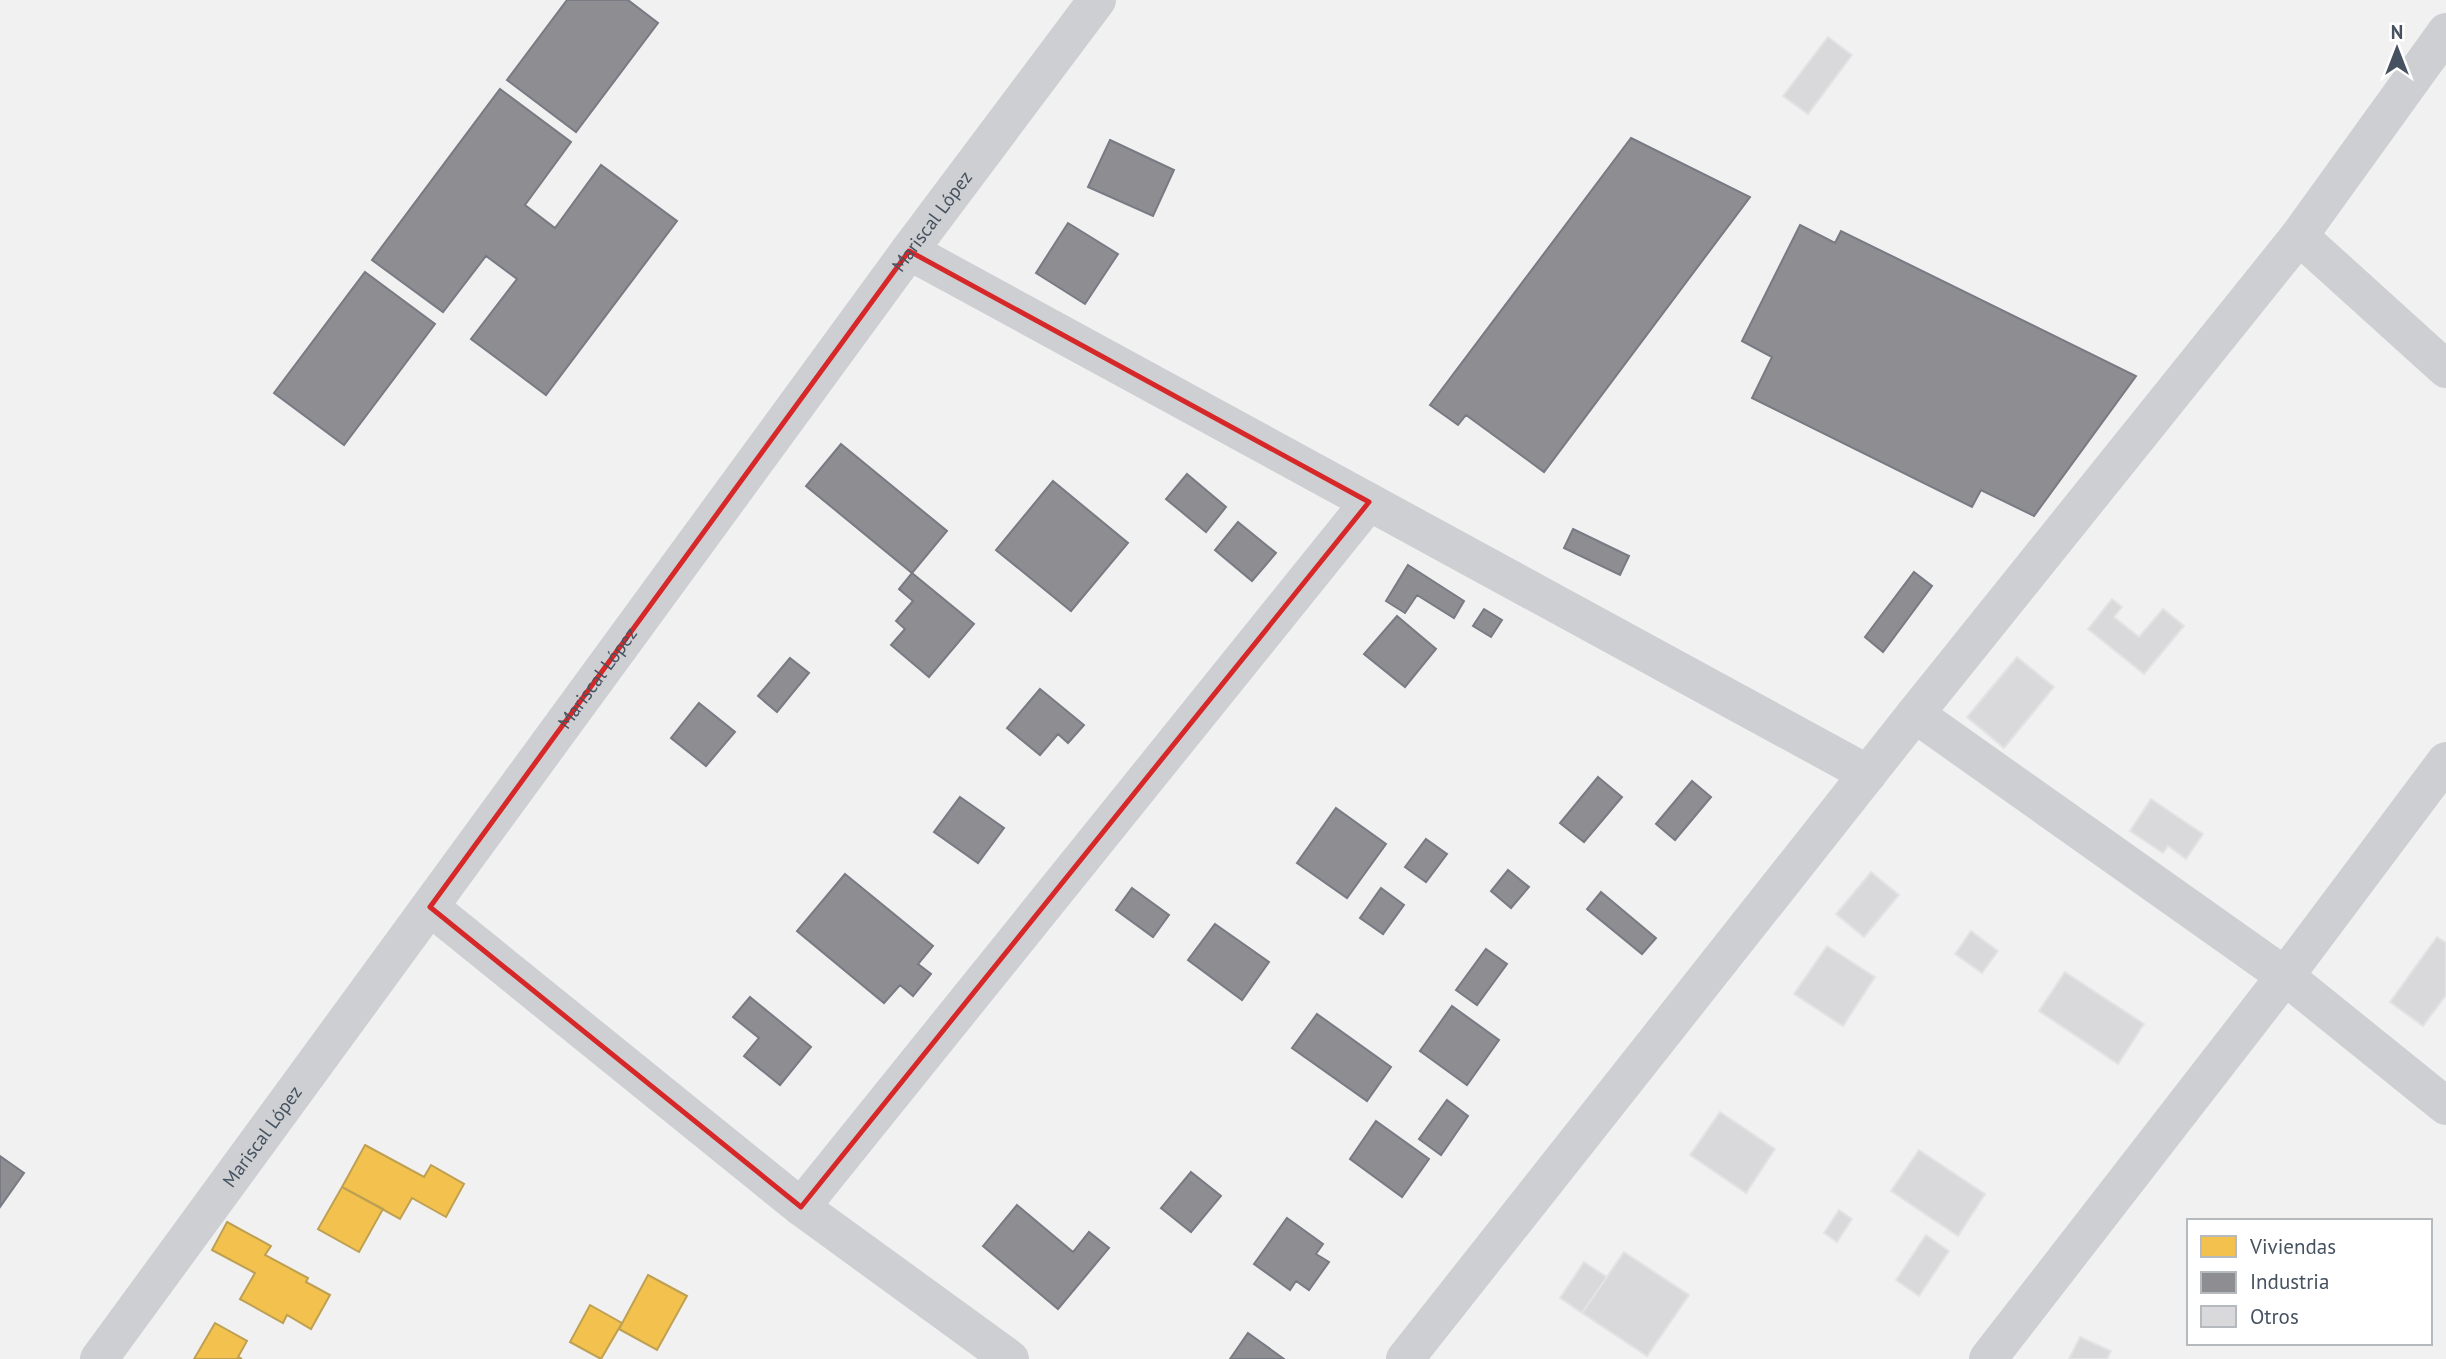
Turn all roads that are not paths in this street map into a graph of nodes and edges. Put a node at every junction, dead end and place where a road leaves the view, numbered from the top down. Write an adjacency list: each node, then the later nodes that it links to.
1 (1097, 0): 4 (street, Mariscal López)
2 (2446, 32): 3 (street)
3 (2299, 236): 5 (street); 7 (street)
4 (909, 251): 6 (street); 10 (street, Mariscal López)
5 (2446, 369)
6 (1369, 502): 9 (street); 13 (street)
7 (1915, 714): 9 (street); 11 (street)
8 (2446, 761): 11 (street)
9 (1868, 774): 16 (street)
10 (430, 906): 13 (street); 14 (street, Mariscal López)
11 (2285, 976): 12 (street); 17 (street)
12 (2446, 1106)
13 (801, 1207): 15 (street)
14 (99, 1359)
15 (1010, 1359)
16 (1405, 1359)
17 (1988, 1359)

